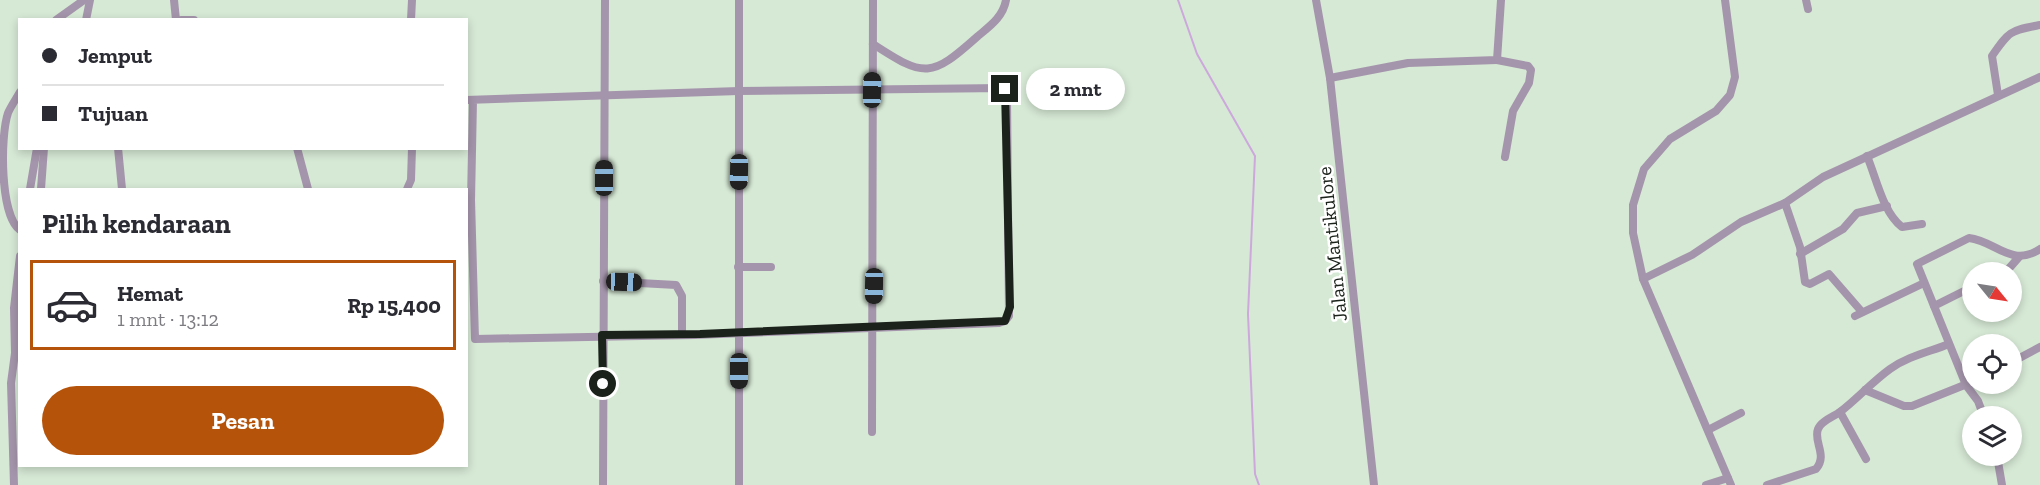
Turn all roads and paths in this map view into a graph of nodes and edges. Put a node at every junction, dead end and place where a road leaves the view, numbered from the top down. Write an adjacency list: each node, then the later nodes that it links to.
1 (84, 0): 14 (street)
2 (90, 0): 15 (street)
3 (174, 0): 16 (street)
4 (412, 0): 17 (street)
5 (605, 0): 27 (street)
6 (739, 0): 24 (street)
7 (873, 0): 19 (street)
8 (1006, 0): 19 (street)
9 (1316, 0): 22 (street, Jalan Mantikulore)
10 (1500, 0): 20 (street)
11 (1725, 0): 53 (street)
12 (1806, 0): 13 (street)
13 (1808, 9)
14 (59, 18)
15 (86, 18)
16 (176, 18)
17 (411, 18)
18 (2040, 26): 25 (street)
19 (873, 44): 23 (street)
20 (1497, 60): 22 (street); 35 (street)
21 (2040, 77): 25 (street)
22 (1330, 78): 81 (street, Jalan Mantikulore)
23 (872, 90): 24 (street); 58 (street); 58 (street)
24 (739, 92): 27 (street); 50 (street)
25 (1998, 95): 34 (street)
26 (18, 96): 44 (street)
27 (604, 98): 28 (street); 54 (street)
28 (470, 101): 45 (street)
29 (37, 150): 36 (street)
30 (44, 150): 37 (street)
31 (118, 150): 38 (street)
32 (298, 150): 39 (street)
33 (412, 150): 40 (street)
34 (1867, 156): 41 (street); 42 (street)
35 (1505, 157)
36 (30, 188)
37 (41, 188)
38 (122, 188)
39 (308, 188)
40 (407, 188)
41 (1785, 202): 47 (street); 53 (street)
42 (1887, 206): 43 (street); 47 (street)
43 (1922, 224)
44 (18, 228)
45 (469, 235): 62 (street)
46 (2040, 249): 48 (street)
47 (1800, 254): 55 (street)
48 (2019, 257): 49 (street); 55 (street)
49 (2015, 262)
50 (738, 267): 51 (street); 59 (street)
51 (771, 267)
52 (18, 273): 65 (street)
53 (1643, 279): 73 (street)
54 (603, 281): 60 (street); 61 (street)
55 (1924, 283): 57 (street)
56 (1962, 292): 57 (street)
57 (1934, 306): 63 (street)
58 (873, 327): 59 (street); 74 (street)
59 (739, 332): 60 (street); 80 (street)
60 (682, 334): 61 (street)
61 (602, 335): 62 (street); 79 (street)
62 (470, 339)
63 (1949, 344): 67 (street); 70 (street)
64 (2040, 347): 66 (street)
65 (17, 349): 68 (street)
66 (2022, 357)
67 (1962, 369)
68 (15, 384): 78 (street)
69 (1962, 386): 70 (street)
70 (1865, 390): 71 (street)
71 (1840, 412): 75 (street); 83 (street)
72 (1741, 413): 73 (street)
73 (1708, 430): 77 (street)
74 (872, 432)
75 (1866, 459)
76 (1999, 466): 84 (street)
77 (1730, 482): 82 (street)
78 (14, 485)
79 (603, 485)
80 (739, 485)
81 (1374, 485)
82 (1706, 485)
83 (1767, 485)
84 (2002, 485)

